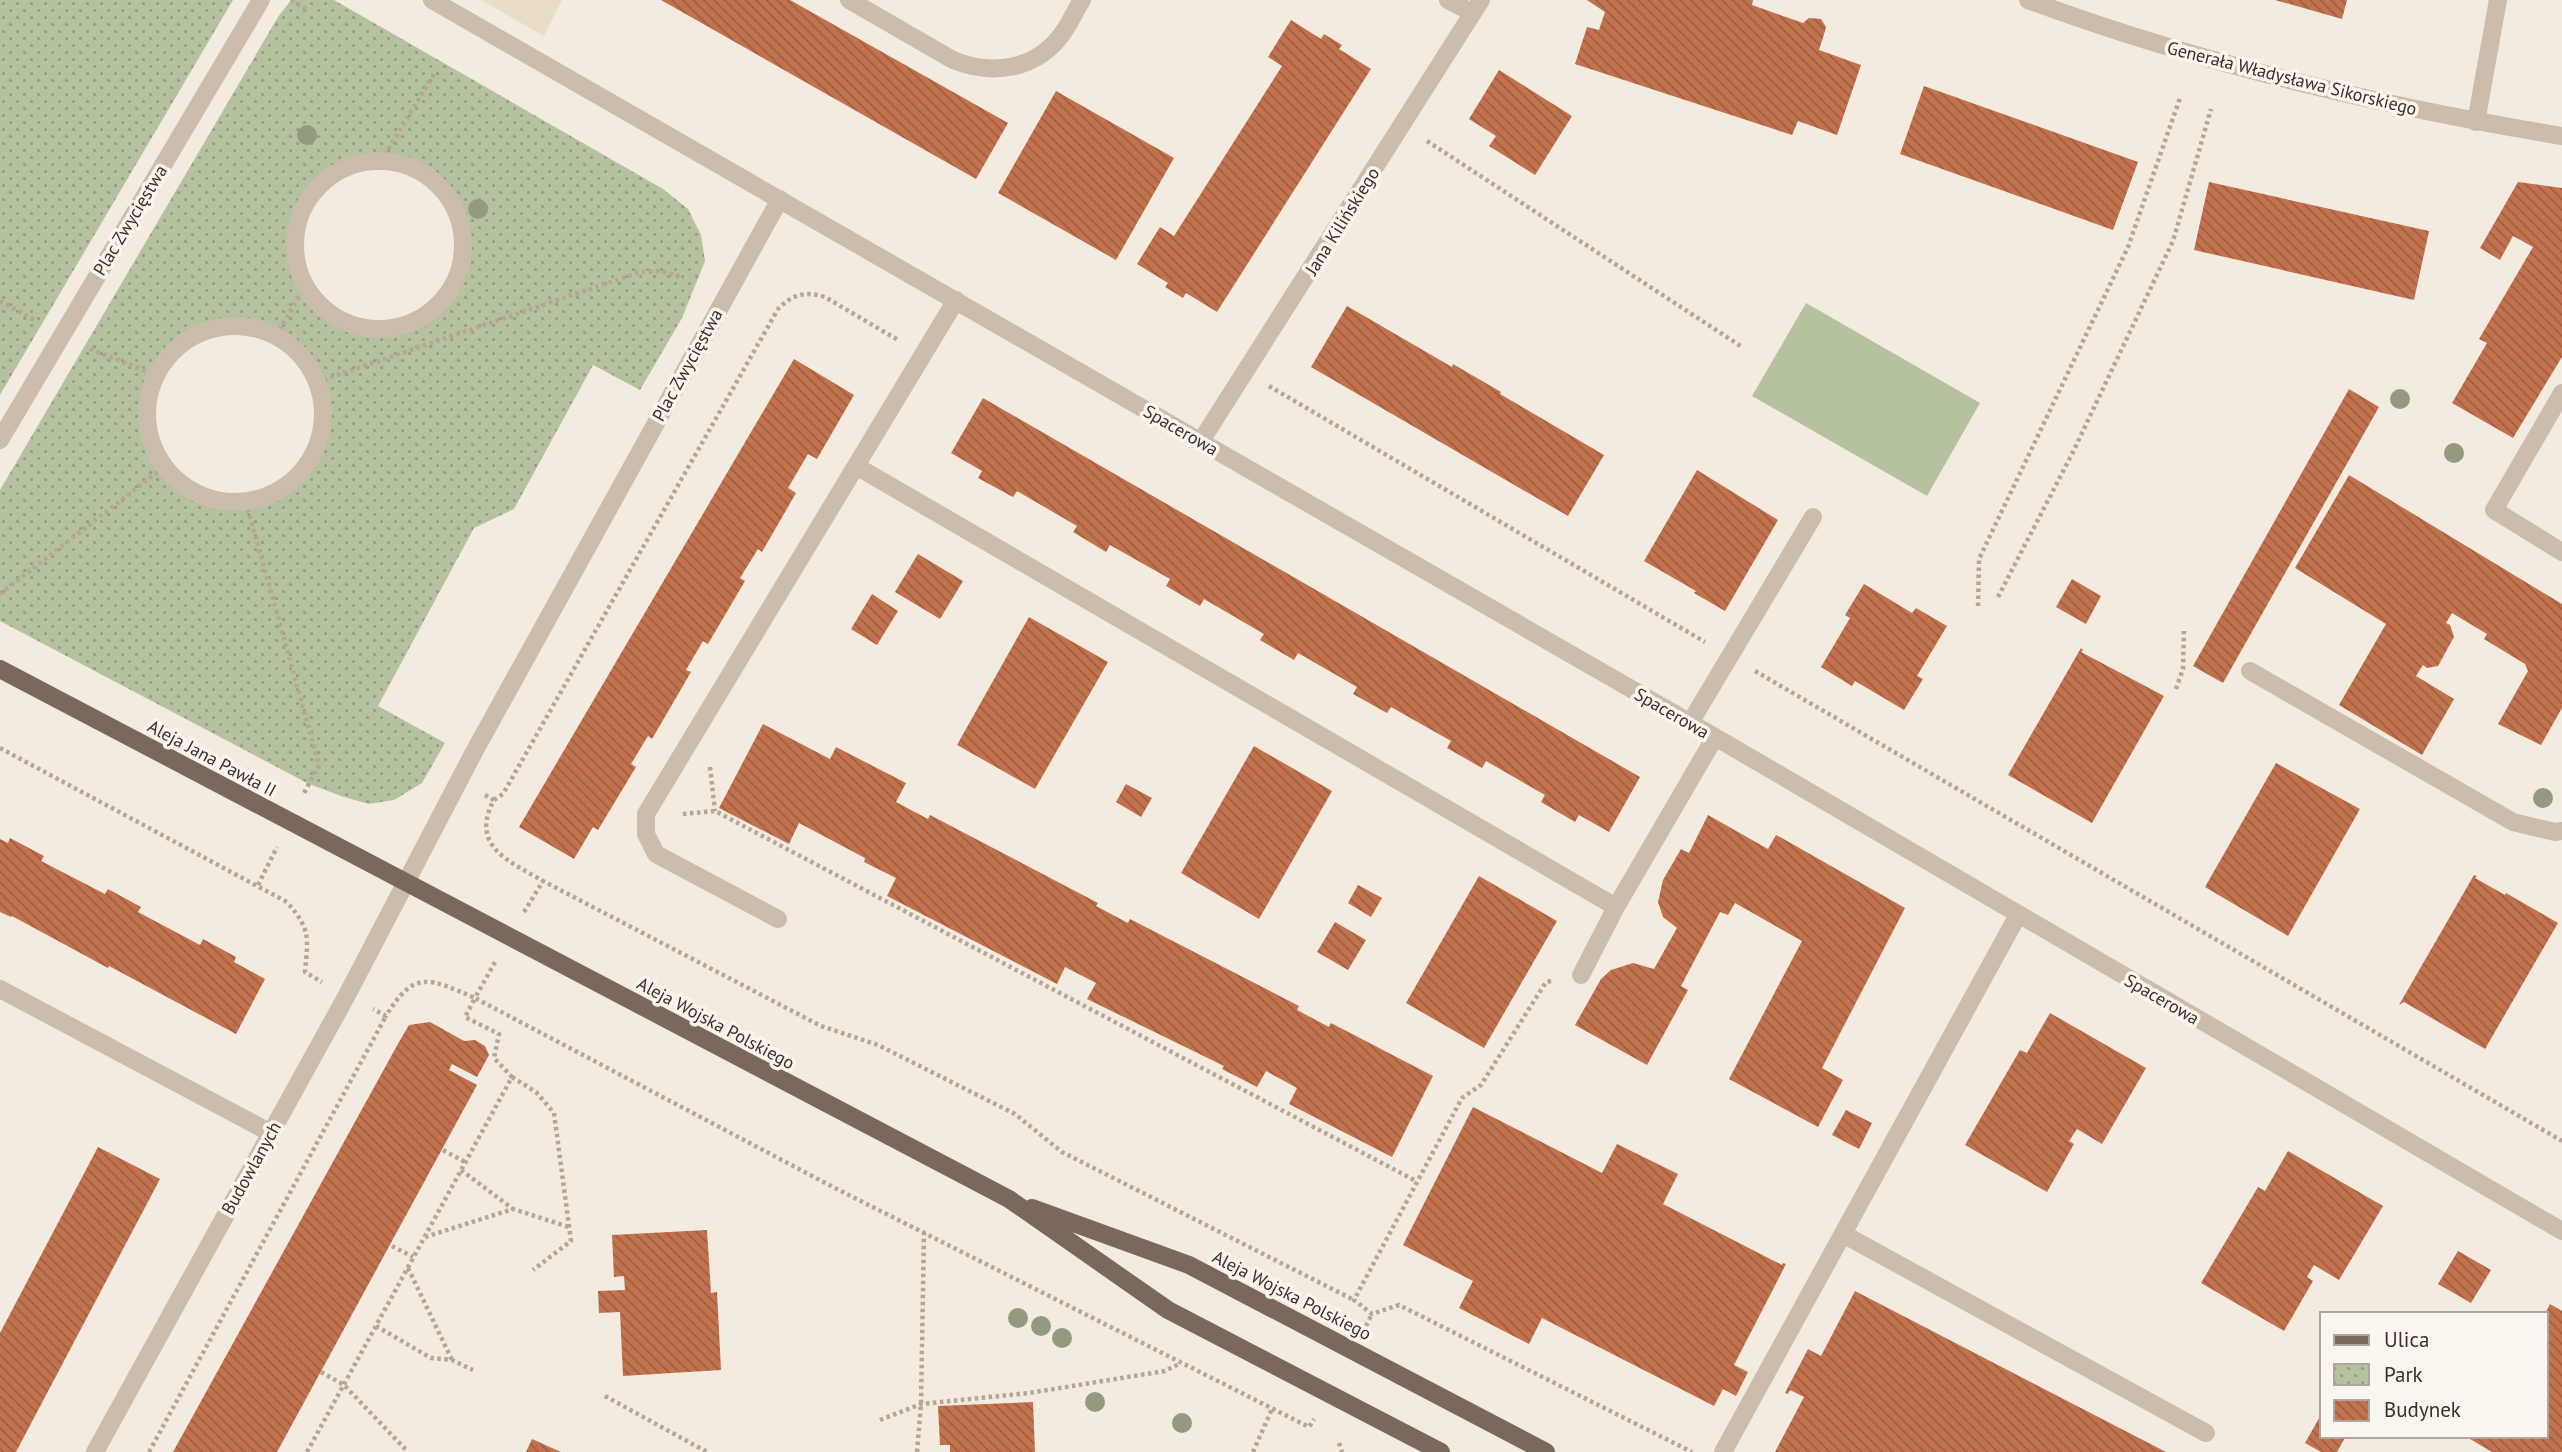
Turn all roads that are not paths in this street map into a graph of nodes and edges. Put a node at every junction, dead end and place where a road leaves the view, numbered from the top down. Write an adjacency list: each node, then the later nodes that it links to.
1 (261, 0): 15 (street, Plac Zwycięstwa)
2 (432, 0): 11 (street)
3 (849, 0): 4 (street)
4 (1082, 0)
5 (1448, 0): 8 (street)
6 (2028, 0): 9 (street, Generała Władysława Sikorskiego)
7 (2498, 0): 9 (street)
8 (1477, 6): 16 (street, Jana Kilińskiego)
9 (2476, 122): 10 (street, Generała Władysława Sikorskiego)
10 (2562, 136)
11 (780, 199): 13 (street, Spacerowa); 26 (street, Plac Zwycięstwa)
12 (305, 286): 12 (street)
13 (956, 300): 16 (street, Spacerowa); 17 (street)
14 (2562, 393): 20 (street)
15 (0, 440)
16 (1201, 441): 23 (street, Spacerowa)
17 (856, 466): 27 (street); 29 (street)
18 (246, 502): 18 (street)
19 (1813, 517): 23 (street)
20 (2562, 552)
21 (0, 669): 26 (main road, Aleja Jana Pawła II)
22 (2250, 671): 25 (street)
23 (1690, 723): 24 (street, Spacerowa)
24 (1715, 737): 27 (street); 28 (street, Spacerowa)
25 (2562, 831)
26 (404, 883): 32 (street, Budowlanych); 33 (main road, Aleja Wojska Polskiego)
27 (1616, 907): 30 (street)
28 (2018, 915): 34 (street, Spacerowa); 35 (street)
29 (778, 919)
30 (1581, 975)
31 (0, 989): 32 (street)
32 (271, 1133): 37 (street, Budowlanych)
33 (1009, 1199): 38 (main road, Aleja Wojska Polskiego); 39 (main road, Aleja Wojska Polskiego)
34 (2562, 1231)
35 (1843, 1234): 36 (street); 40 (street)
36 (2206, 1433)
37 (95, 1452)
38 (1441, 1452)
39 (1546, 1452)
40 (1723, 1452)

